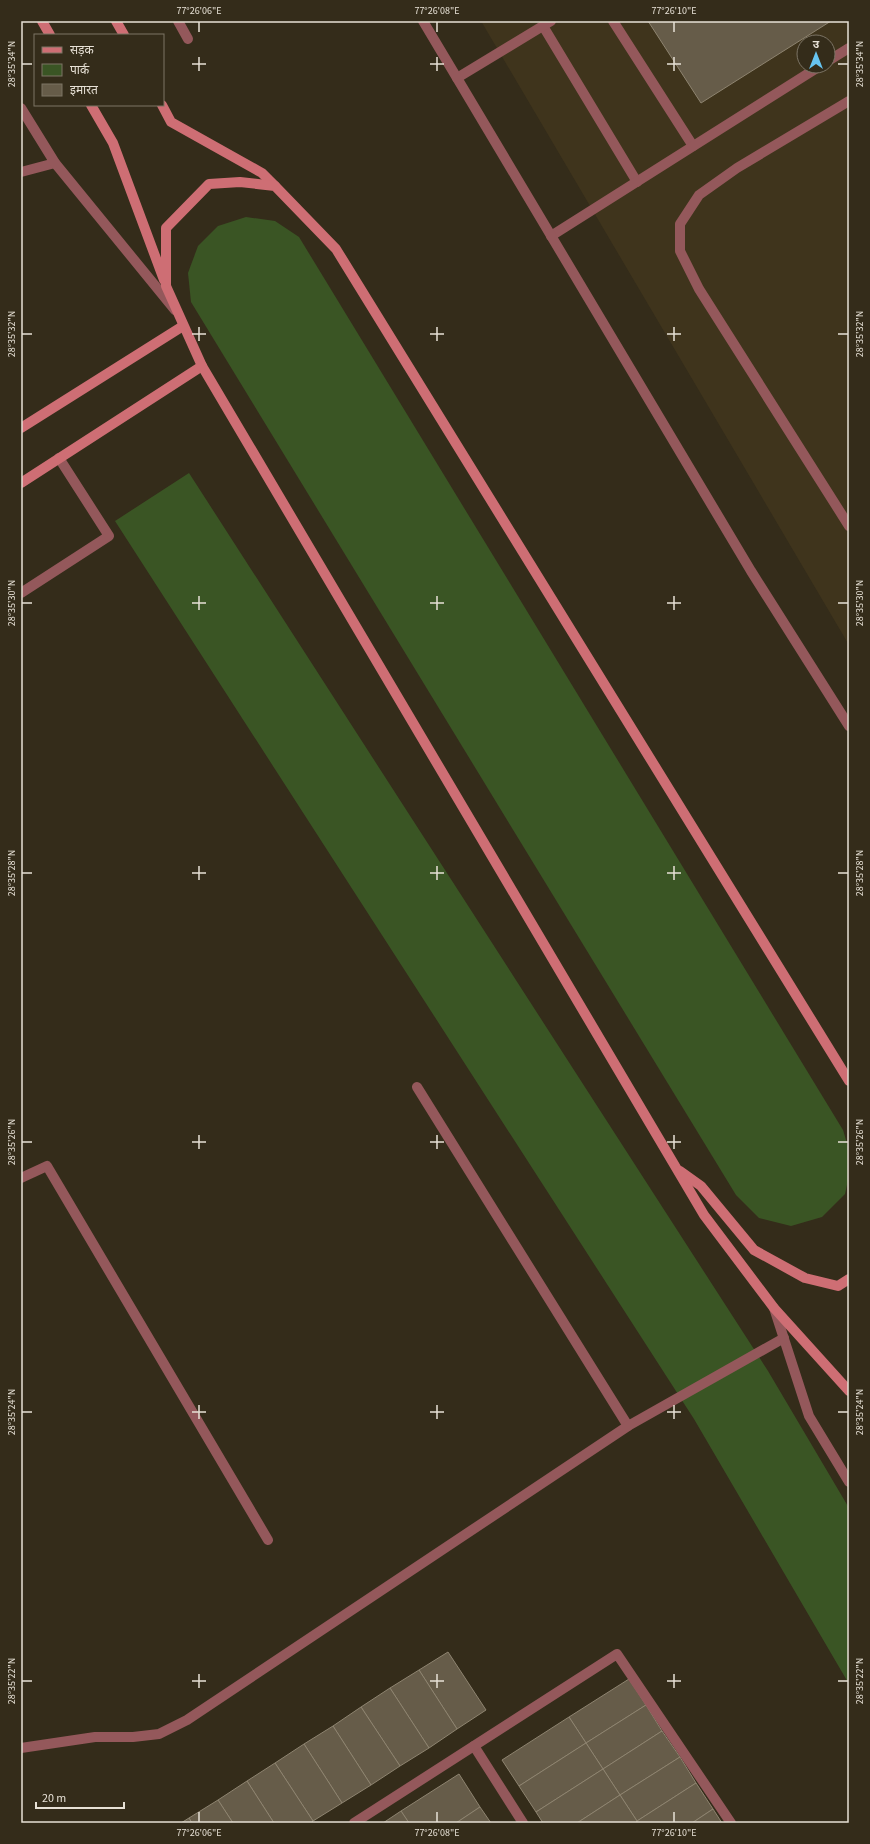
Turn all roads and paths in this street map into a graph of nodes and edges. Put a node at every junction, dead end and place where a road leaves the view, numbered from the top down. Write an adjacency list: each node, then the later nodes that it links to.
1 (42, 21): 7 (main road)
2 (116, 21): 8 (main road)
3 (178, 21): 9 (street)
4 (423, 21): 13 (street)
5 (613, 21): 18 (street)
6 (547, 23): 13 (street); 21 (street)
7 (49, 34)
8 (123, 34)
9 (188, 39)
10 (849, 48): 11 (street)
11 (836, 56)
12 (807, 74): 18 (street)
13 (457, 78): 23 (street)
14 (849, 101): 31 (street)
15 (92, 106): 24 (main road)
16 (163, 106): 22 (main road)
17 (21, 108): 19 (street)
18 (693, 146): 21 (street)
19 (55, 163): 20 (street); 25 (street)
20 (21, 172)
21 (637, 182): 23 (street)
22 (275, 186): 24 (main road); 34 (main road)
23 (552, 236): 33 (street)
24 (166, 286): 25 (main road)
25 (176, 312): 26 (main road)
26 (183, 326): 27 (main road); 28 (main road)
27 (202, 366): 29 (main road); 36 (main road)
28 (21, 428)
29 (59, 458): 30 (main road); 32 (street)
30 (21, 483)
31 (849, 526)
32 (21, 593)
33 (849, 726)
34 (849, 1081)
35 (417, 1087): 42 (street)
36 (676, 1168): 38 (main road); 39 (main road)
37 (21, 1178): 44 (street)
38 (849, 1278)
39 (774, 1308): 40 (street); 41 (main road)
40 (784, 1338): 42 (street); 43 (street)
41 (849, 1390)
42 (628, 1426): 46 (street)
43 (849, 1482)
44 (268, 1540)
45 (474, 1746): 47 (street); 48 (street); 49 (street)
46 (21, 1748)
47 (354, 1823)
48 (523, 1823)
49 (731, 1823)

